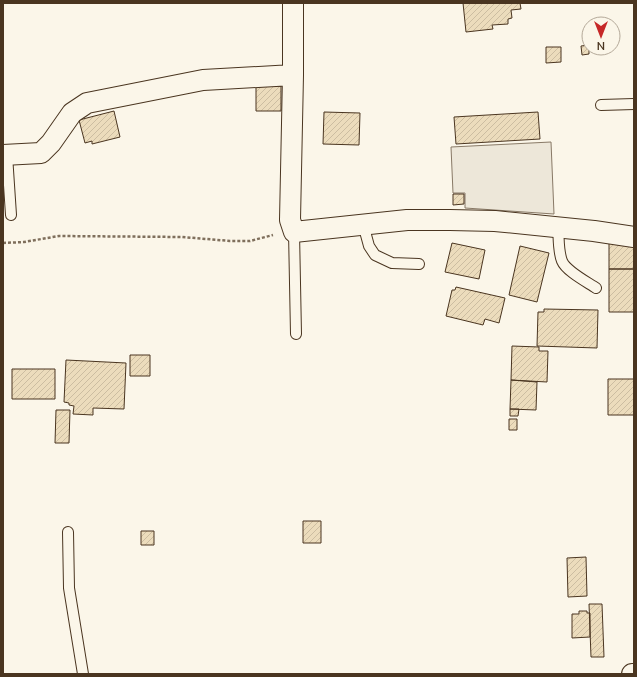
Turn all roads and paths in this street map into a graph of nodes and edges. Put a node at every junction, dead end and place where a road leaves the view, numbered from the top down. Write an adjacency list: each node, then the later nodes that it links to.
1 (293, 3): 2 (street)
2 (293, 75): 5 (street); 9 (street)
3 (634, 104): 4 (lane)
4 (601, 105)
5 (5, 155): 6 (lane)
6 (11, 215)
7 (365, 224): 8 (street); 9 (street); 12 (lane)
8 (558, 227): 10 (street); 13 (lane)
9 (293, 229): 11 (path); 14 (lane)
10 (634, 237)
11 (3, 244)
12 (419, 264)
13 (596, 288)
14 (296, 334)
15 (68, 532): 16 (lane)
16 (83, 674)

